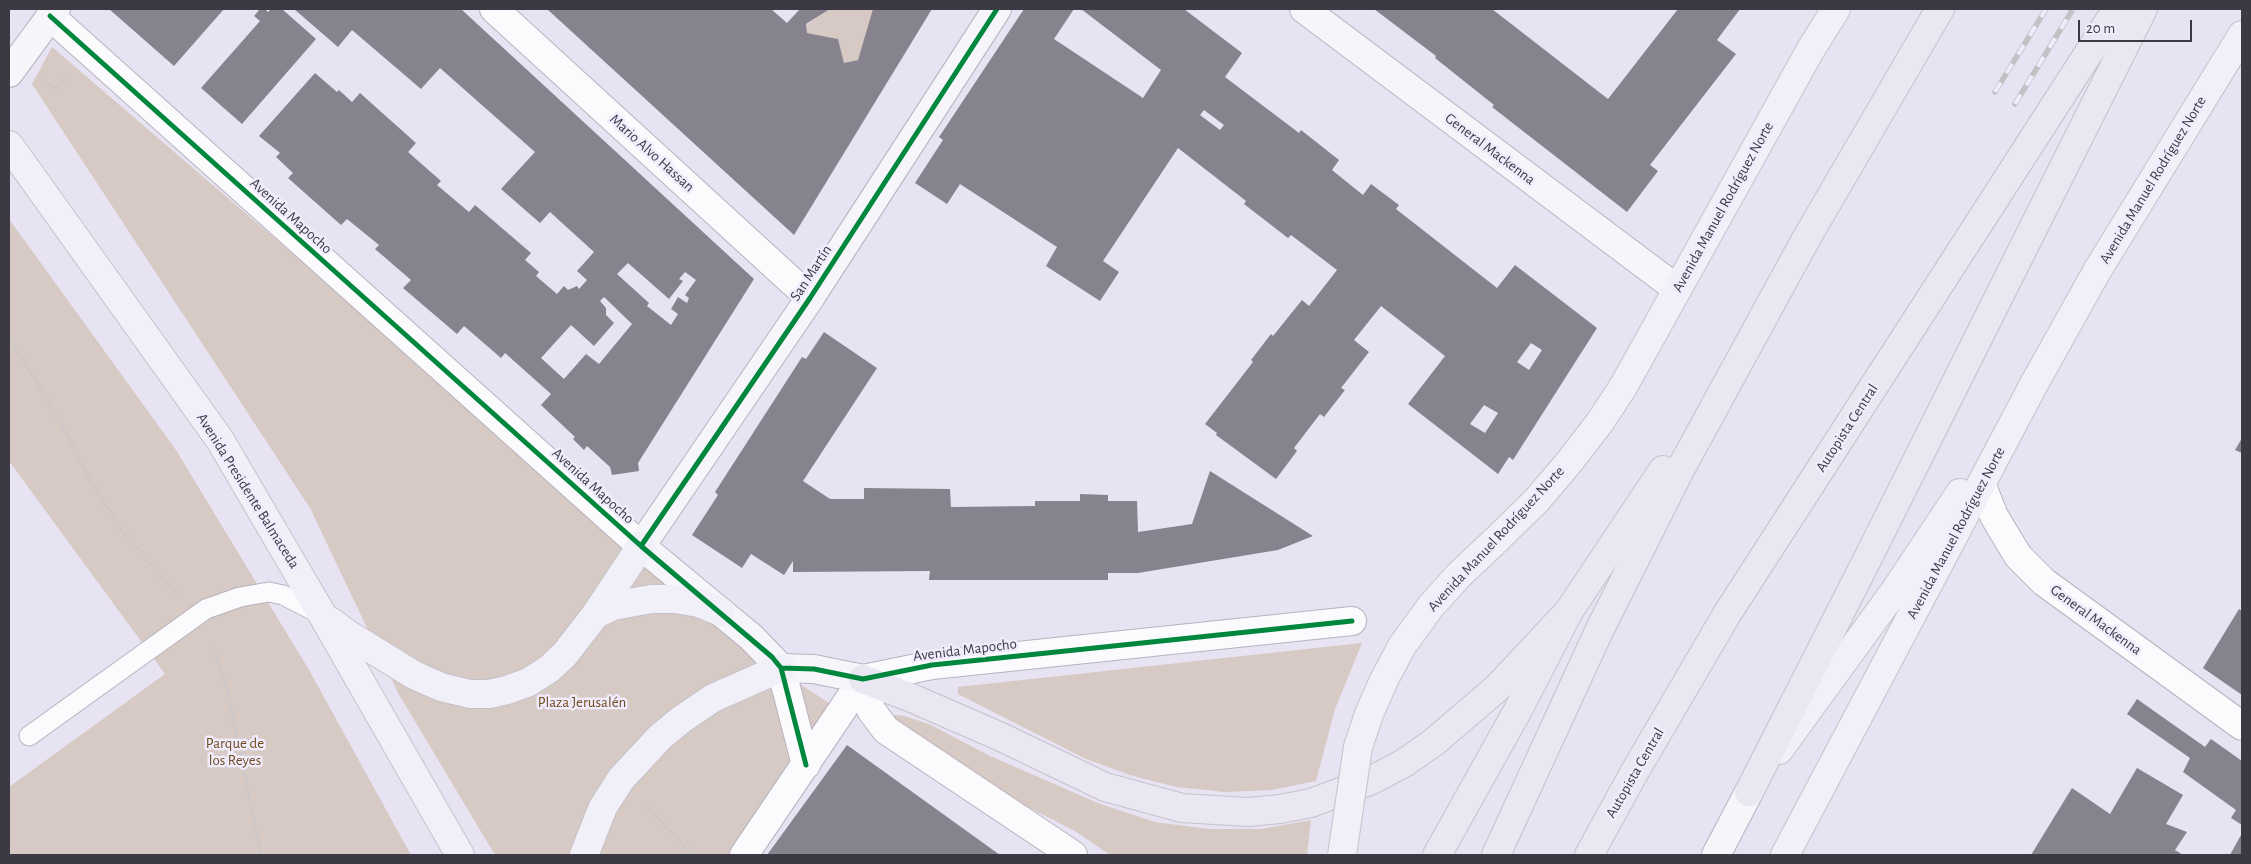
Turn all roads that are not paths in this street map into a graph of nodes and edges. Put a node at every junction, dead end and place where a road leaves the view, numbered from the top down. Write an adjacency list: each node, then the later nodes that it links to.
1 (494, 9): 13 (street, Mario Alvo Hassan)
2 (997, 9): 13 (street, San Martín)
3 (1304, 9): 12 (street, General Mackenna)
4 (1836, 9): 12 (main road, Avenida Manuel Rodríguez Norte)
5 (1940, 9): 14 (highway)
6 (2117, 9): 36 (highway, Autopista Central)
7 (2143, 9): 28 (highway)
8 (53, 13): 10 (street); 17 (street, Avenida Mapocho)
9 (2242, 35): 15 (main road, Avenida Manuel Rodríguez Norte)
10 (9, 73)
11 (9, 145): 21 (main road, Avenida Presidente Balmaceda)
12 (1677, 289): 33 (main road, Avenida Manuel Rodríguez Norte, bridge)
13 (810, 298): 17 (street, San Martín)
14 (1749, 342): 18 (highway); 35 (highway)
15 (2034, 384): 16 (main road, Avenida Manuel Rodríguez Norte); 28 (main road)
16 (1982, 486): 25 (street, General Mackenna); 38 (main road, Avenida Manuel Rodríguez Norte)
17 (641, 546): 19 (street, Avenida Mapocho); 20 (main road)
18 (1569, 611): 24 (highway); 34 (highway)
19 (721, 612): 20 (main road); 23 (street, Avenida Mapocho)
20 (596, 614): 21 (main road)
21 (323, 616): 26 (lane); 29 (main road, Avenida Presidente Balmaceda)
22 (1352, 621): 24 (street, Avenida Mapocho)
23 (781, 668): 24 (street, Avenida Mapocho); 27 (street); 30 (main road)
24 (863, 679): 27 (street); 32 (street)
25 (2242, 726)
26 (29, 736)
27 (806, 765): 31 (street)
28 (1749, 792): 37 (street)
29 (460, 855)
30 (584, 855)
31 (744, 855)
32 (1073, 855)
33 (1342, 855)
34 (1437, 855)
35 (1496, 855)
36 (1589, 855)
37 (1716, 855)
38 (1785, 855)

